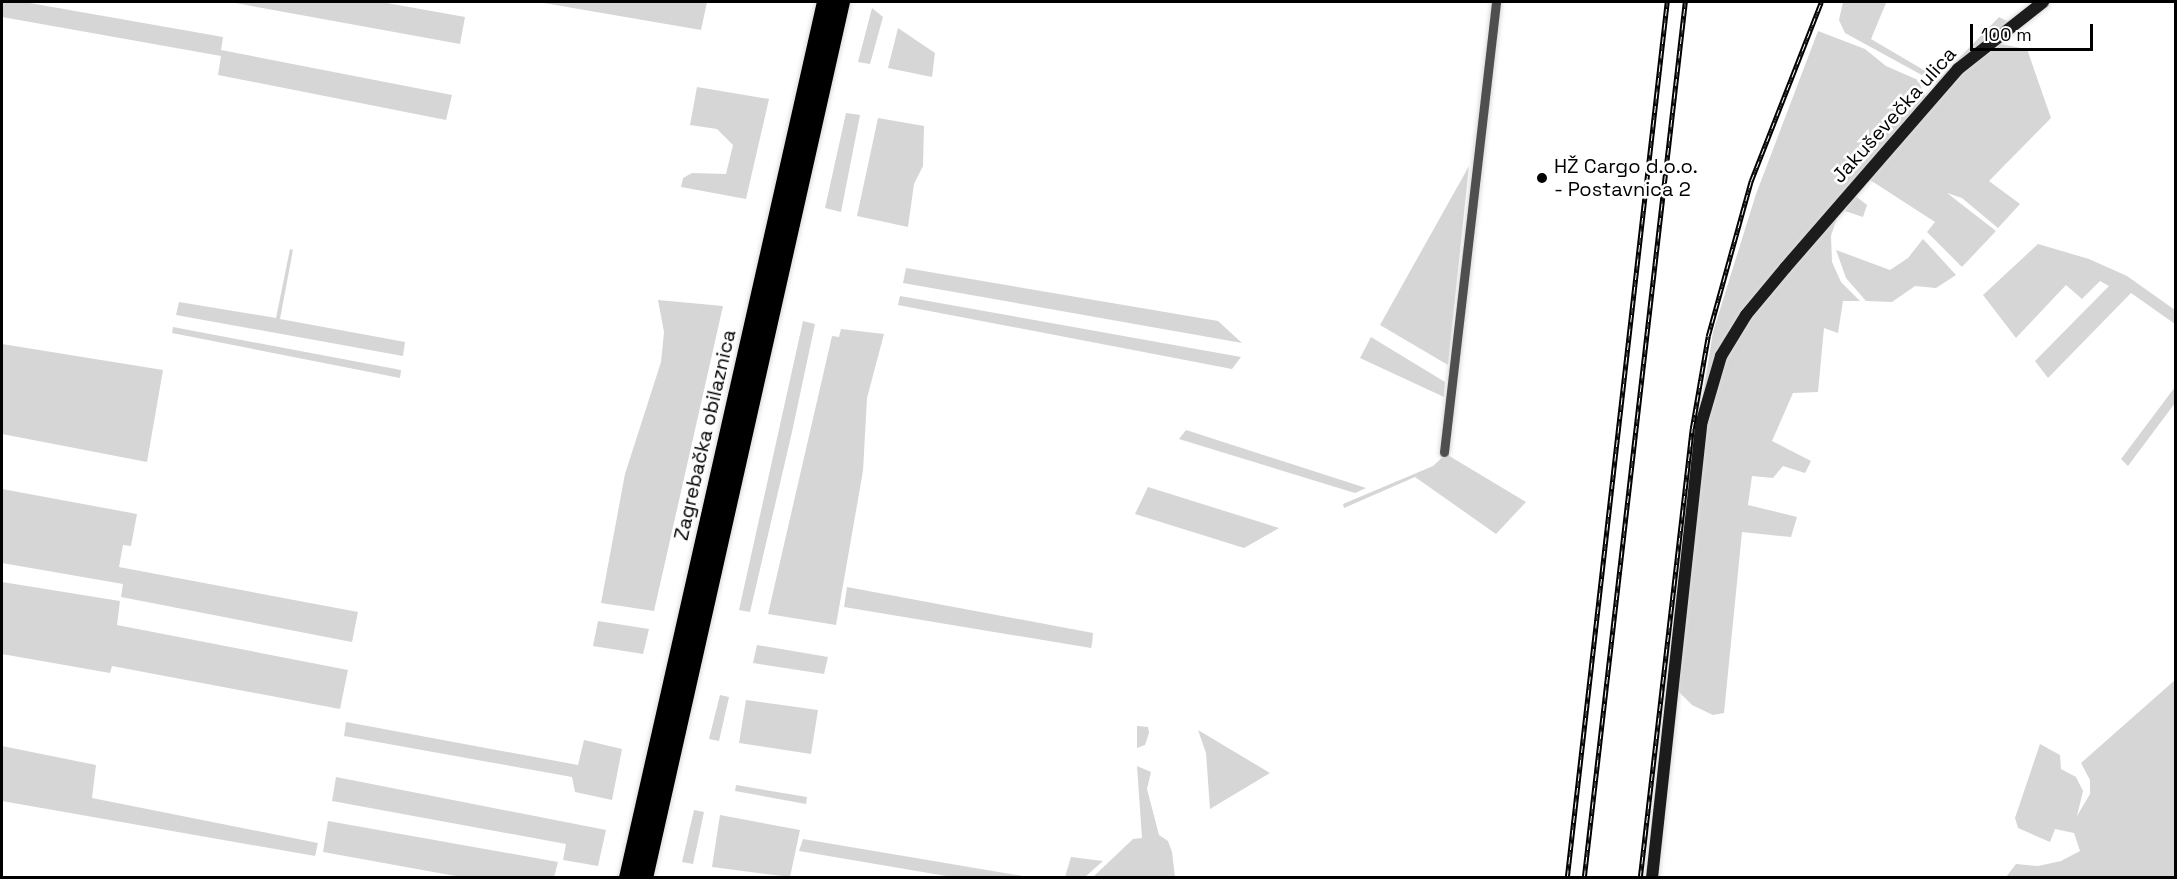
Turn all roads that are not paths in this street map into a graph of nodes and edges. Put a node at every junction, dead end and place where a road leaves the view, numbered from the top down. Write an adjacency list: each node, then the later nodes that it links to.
1 (826, 2): 6 (highway, Zagrebačka obilaznica)
2 (842, 2): 7 (highway, Zagrebačka obilaznica)
3 (1496, 2): 5 (street)
4 (2043, 2): 8 (main road, Jakuševečka ulica)
5 (1444, 452)
6 (628, 878)
7 (644, 878)
8 (1652, 878)

